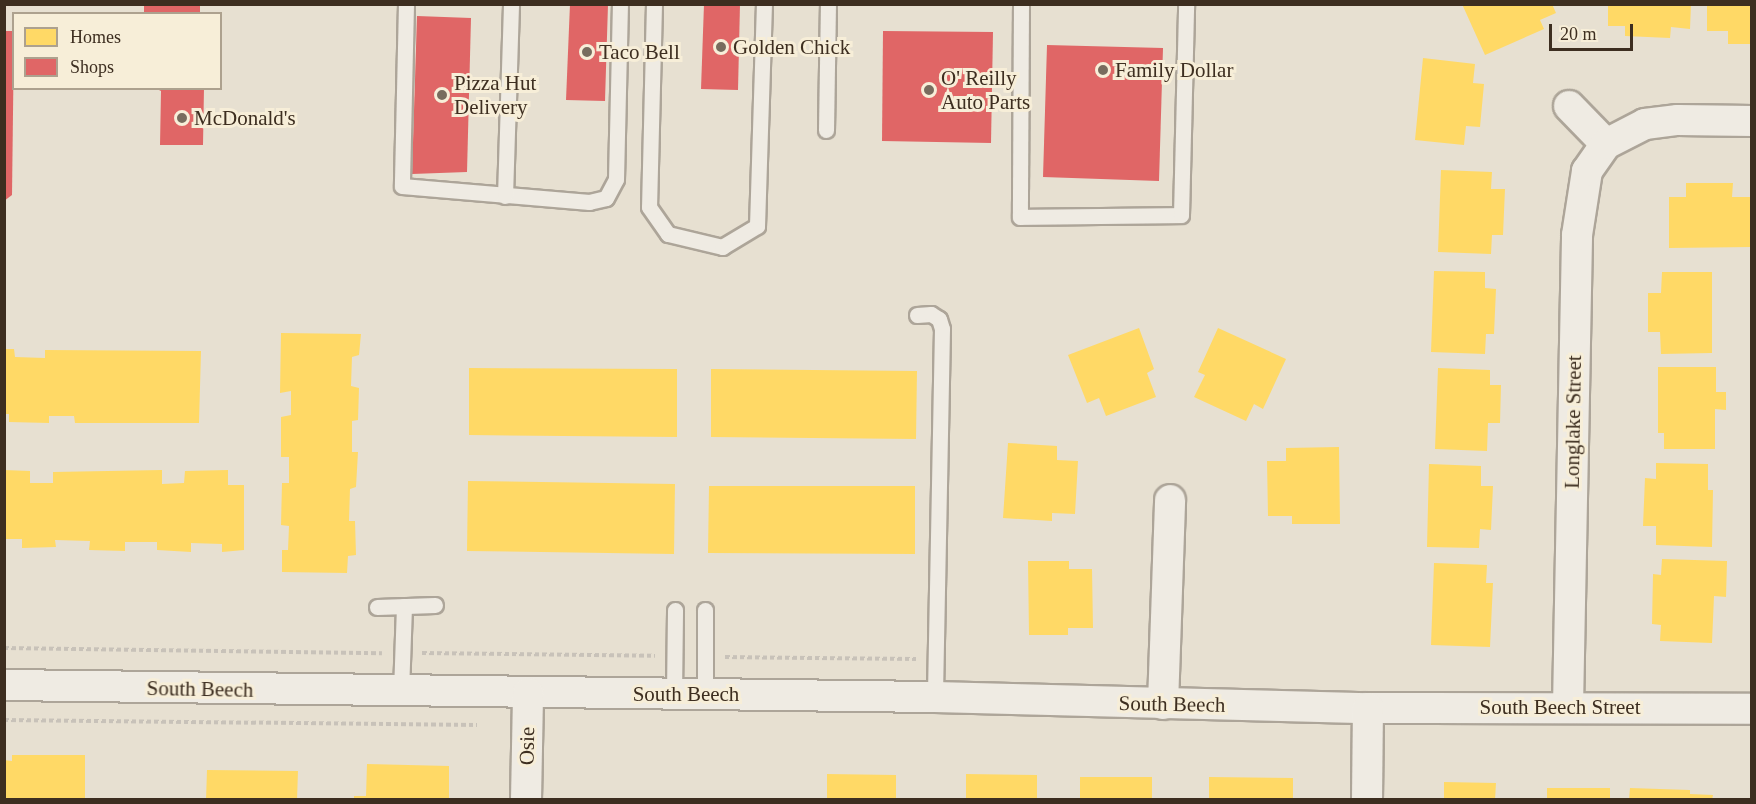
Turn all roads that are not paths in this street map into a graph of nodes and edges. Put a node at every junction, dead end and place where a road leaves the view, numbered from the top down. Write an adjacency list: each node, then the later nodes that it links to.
1 (406, 4): 13 (lane)
2 (512, 4): 13 (lane)
3 (620, 4): 13 (lane)
4 (654, 4): 5 (lane)
5 (764, 4)
6 (828, 4): 11 (lane)
7 (1021, 4): 8 (lane)
8 (1186, 4)
9 (1569, 106): 12 (street)
10 (1752, 121): 12 (street)
11 (826, 130)
12 (1606, 144): 28 (street, Longlake Street)
13 (505, 196)
14 (917, 315): 26 (lane)
15 (1170, 500): 27 (street)
16 (435, 605): 17 (lane)
17 (404, 606): 18 (lane); 22 (lane)
18 (376, 607)
19 (675, 609): 24 (lane)
20 (705, 610): 25 (lane)
21 (4, 685): 22 (street, South Beech)
22 (401, 692): 23 (street, South Beech)
23 (528, 693): 24 (street, South Beech); 31 (street, Osie)
24 (674, 694): 25 (street, South Beech)
25 (705, 694): 26 (street, South Beech)
26 (935, 697): 27 (street, South Beech)
27 (1163, 704): 29 (street, South Beech)
28 (1568, 707): 29 (street, South Beech Street); 30 (street, South Beech Street)
29 (1368, 708): 32 (street)
30 (1752, 709)
31 (525, 800)
32 (1367, 800)

